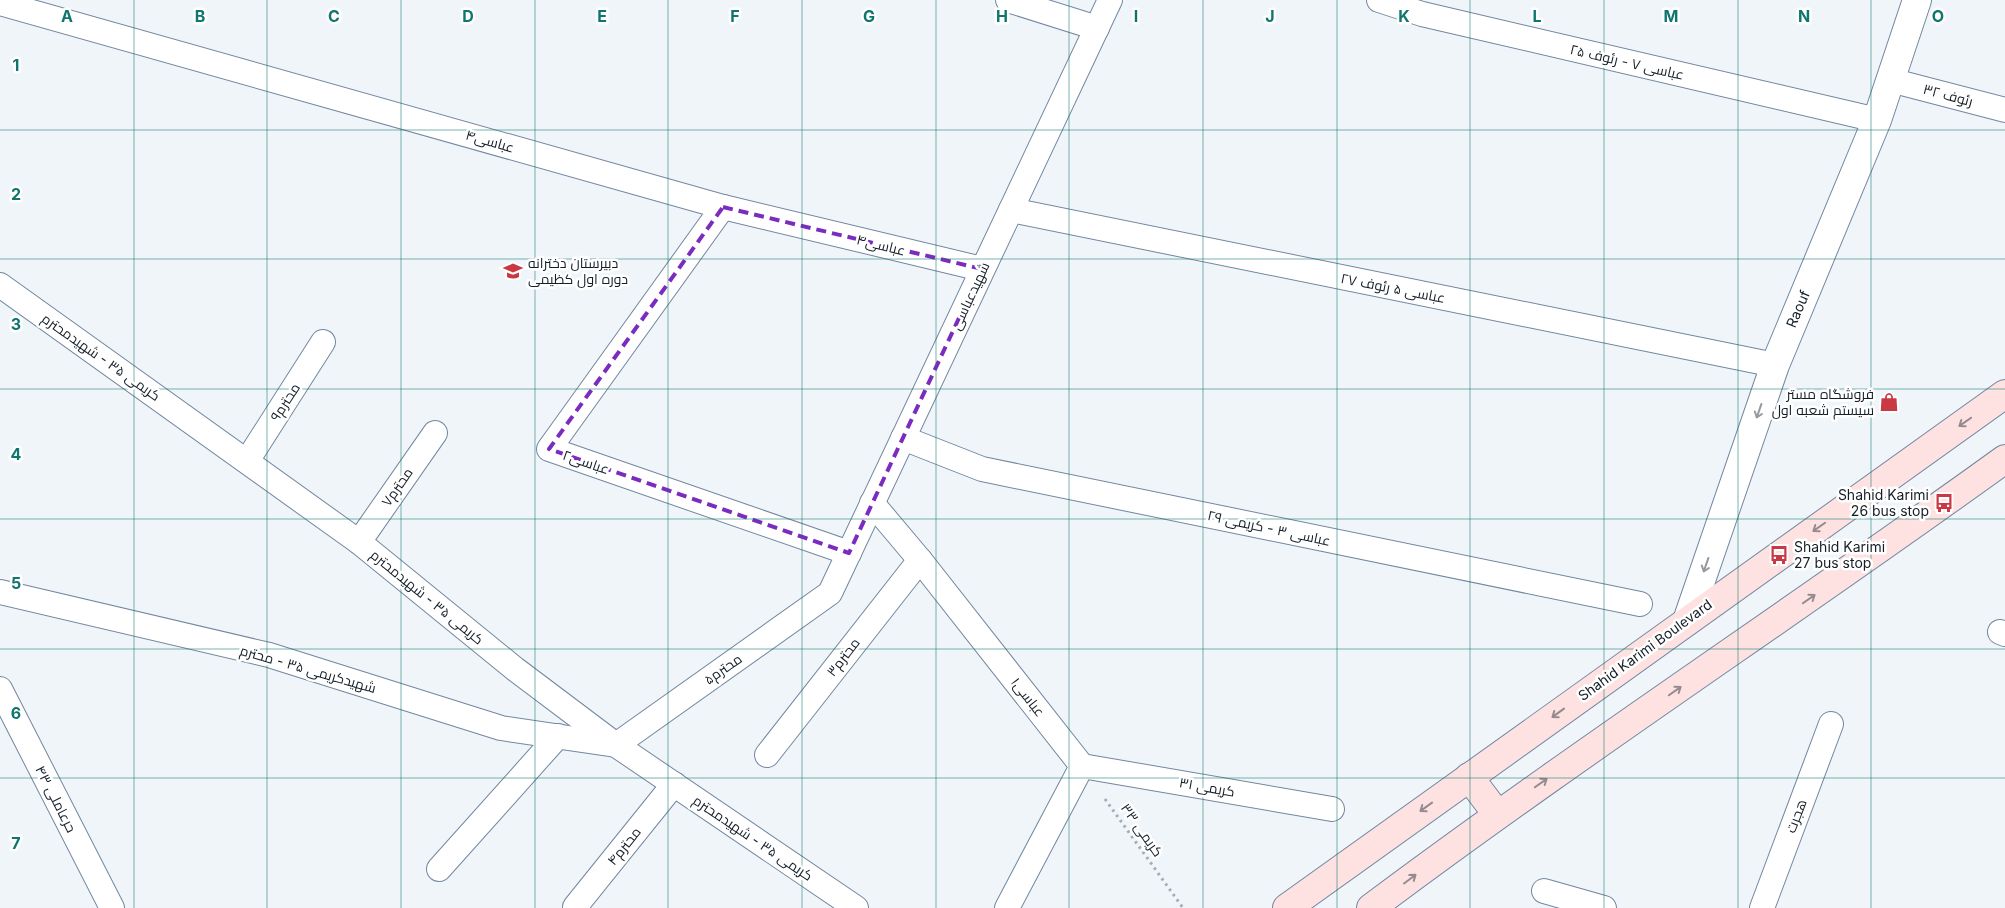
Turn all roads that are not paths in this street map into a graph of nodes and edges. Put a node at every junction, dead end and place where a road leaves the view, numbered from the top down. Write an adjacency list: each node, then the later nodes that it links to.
1 (1008, 0): 6 (street)
2 (1110, 0): 6 (street, شهیدعباسی)
3 (1379, 0): 9 (street, عباسی ۷ - رئوف ۲۵)
4 (1917, 0): 7 (street, Raouf)
5 (0, 3): 10 (street, عباسی۴)
6 (1097, 28): 11 (street, شهیدعباسی)
7 (1890, 80): 8 (street, رئوف ۳۲); 9 (street, Raouf)
8 (2005, 110)
9 (1877, 120): 15 (street, Raouf)
10 (723, 207): 12 (street, عباسی۴); 23 (street, عباسی۲)
11 (1010, 210): 12 (street, شهیدعباسی); 15 (street, عباسی ۵ رئوف ۲۷)
12 (982, 269): 18 (street, شهیدعباسی)
13 (0, 285): 20 (street, کریمی ۳۵ - شهیدمحترم)
14 (323, 342): 20 (street, محترم۹)
15 (1775, 365): 28 (street, Raouf, one-way to 28)
16 (2005, 394): 28 (main road, Shahid Karimi Boulevard, one-way to 28)
17 (435, 433): 22 (street, محترم۷)
18 (903, 438): 21 (street, شهیدعباسی); 27 (street, عباسی ۳ - کریمی ۲۹)
19 (2005, 459): 38 (main road, one-way to 19)
20 (247, 461): 22 (street, کریمی ۳۵ - شهیدمحترم)
21 (872, 503): 23 (street, شهیدعباسی); 24 (street, عباسی۱)
22 (359, 542): 32 (street, کریمی ۳۵ - شهیدمحترم)
23 (849, 553): 26 (street, شهیدعباسی)
24 (920, 560): 33 (street, محترم۳); 34 (street, عباسی۱)
25 (0, 592): 31 (street, شهیدکریمی ۳۵ - محترم)
26 (830, 593): 32 (street, محترم۵)
27 (1640, 604)
28 (1687, 621): 35 (main road, Shahid Karimi Boulevard, one-way to 35)
29 (0, 689): 42 (street, حرعاملی ۴۳)
30 (1831, 724): 48 (street, هجرت)
31 (558, 736): 32 (street, شهیدکریمی ۳۵ - محترم); 39 (street)
32 (616, 745): 36 (street, کریمی ۳۵ - شهیدمحترم)
33 (767, 755)
34 (1082, 766): 37 (street, کریمی ۳۱); 44 (street)
35 (1469, 776): 38 (main road); 45 (main road, Shahid Karimi Boulevard, one-way to 45)
36 (674, 784): 41 (street, محترم۴); 43 (street, کریمی ۳۵ - شهیدمحترم)
37 (1332, 809)
38 (1497, 814): 46 (main road, one-way to 38)
39 (439, 869)
40 (1544, 891): 47 (street)
41 (574, 907)
42 (112, 908)
43 (856, 908)
44 (1007, 908)
45 (1287, 908)
46 (1371, 908)
47 (1604, 908)
48 (1762, 908)

